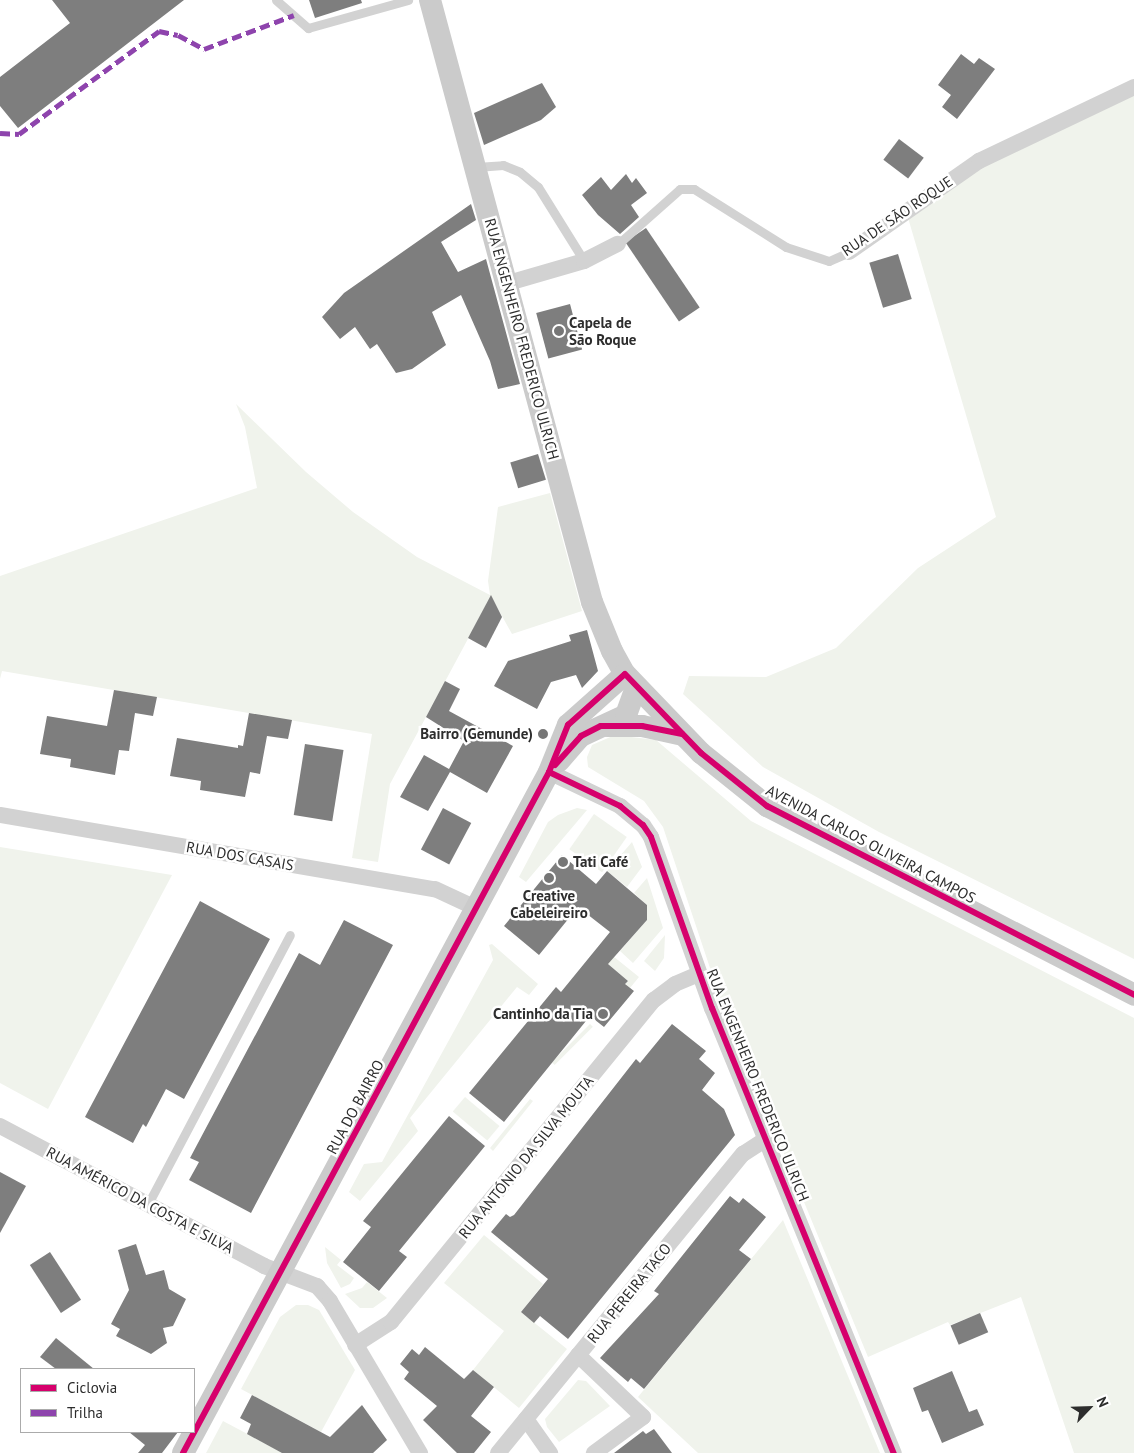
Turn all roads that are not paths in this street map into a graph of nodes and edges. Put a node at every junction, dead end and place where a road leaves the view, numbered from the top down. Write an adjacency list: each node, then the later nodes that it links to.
1 (276, 0): 2 (lane)
2 (408, 0)
3 (430, 0): 5 (main road, RUA ENGENHEIRO FREDERICO ULRICH)
4 (1134, 87): 7 (street, RUA DE SÃO ROQUE)
5 (476, 167): 8 (lane); 9 (main road, RUA ENGENHEIRO FREDERICO ULRICH)
6 (618, 244): 7 (lane, RUA DE SÃO ROQUE); 8 (street, RUA DE SÃO ROQUE)
7 (849, 252)
8 (584, 261): 9 (street, RUA DE SÃO ROQUE)
9 (508, 283): 10 (main road, RUA ENGENHEIRO FREDERICO ULRICH)
10 (631, 681): 11 (main road, RUA DO BAIRRO); 12 (main road, AVENIDA CARLOS OLIVEIRA CAMPOS); 13 (main road, RUA DO BAIRRO)
11 (601, 726): 12 (main road, RUA DO BAIRRO); 13 (main road, RUA DO BAIRRO)
12 (683, 735): 18 (main road, AVENIDA CARLOS OLIVEIRA CAMPOS)
13 (549, 772): 15 (main road, RUA DO BAIRRO); 17 (street, RUA ENGENHEIRO FREDERICO ULRICH)
14 (0, 815): 15 (street, RUA DOS CASAIS)
15 (476, 908): 22 (main road, RUA DO BAIRRO)
16 (290, 935): 21 (lane)
17 (699, 974): 20 (street, RUA ENGENHEIRO FREDERICO ULRICH); 23 (street, RUA ANTÓNIO DA SILVA MOUTA)
18 (1134, 995)
19 (0, 1126): 21 (street, RUA AMÉRICO DA COSTA E SILVA)
20 (766, 1139): 24 (street, RUA PEREIRA TACO); 33 (street, RUA ENGENHEIRO FREDERICO ULRICH)
21 (148, 1204): 22 (street, RUA AMÉRICO DA COSTA E SILVA)
22 (281, 1272): 23 (street, RUA AMÉRICO DA COSTA E SILVA); 26 (main road, RUA DO BAIRRO)
23 (356, 1345): 29 (street, RUA AMÉRICO DA COSTA E SILVA)
24 (578, 1355): 25 (street, RUA PEREIRA TACO); 32 (street)
25 (526, 1419): 30 (street, RUA PEREIRA TACO); 31 (street)
26 (195, 1431)
27 (194, 1433): 28 (main road, RUA DO BAIRRO)
28 (183, 1453)
29 (420, 1453)
30 (498, 1453)
31 (550, 1453)
32 (594, 1453)
33 (894, 1453)

